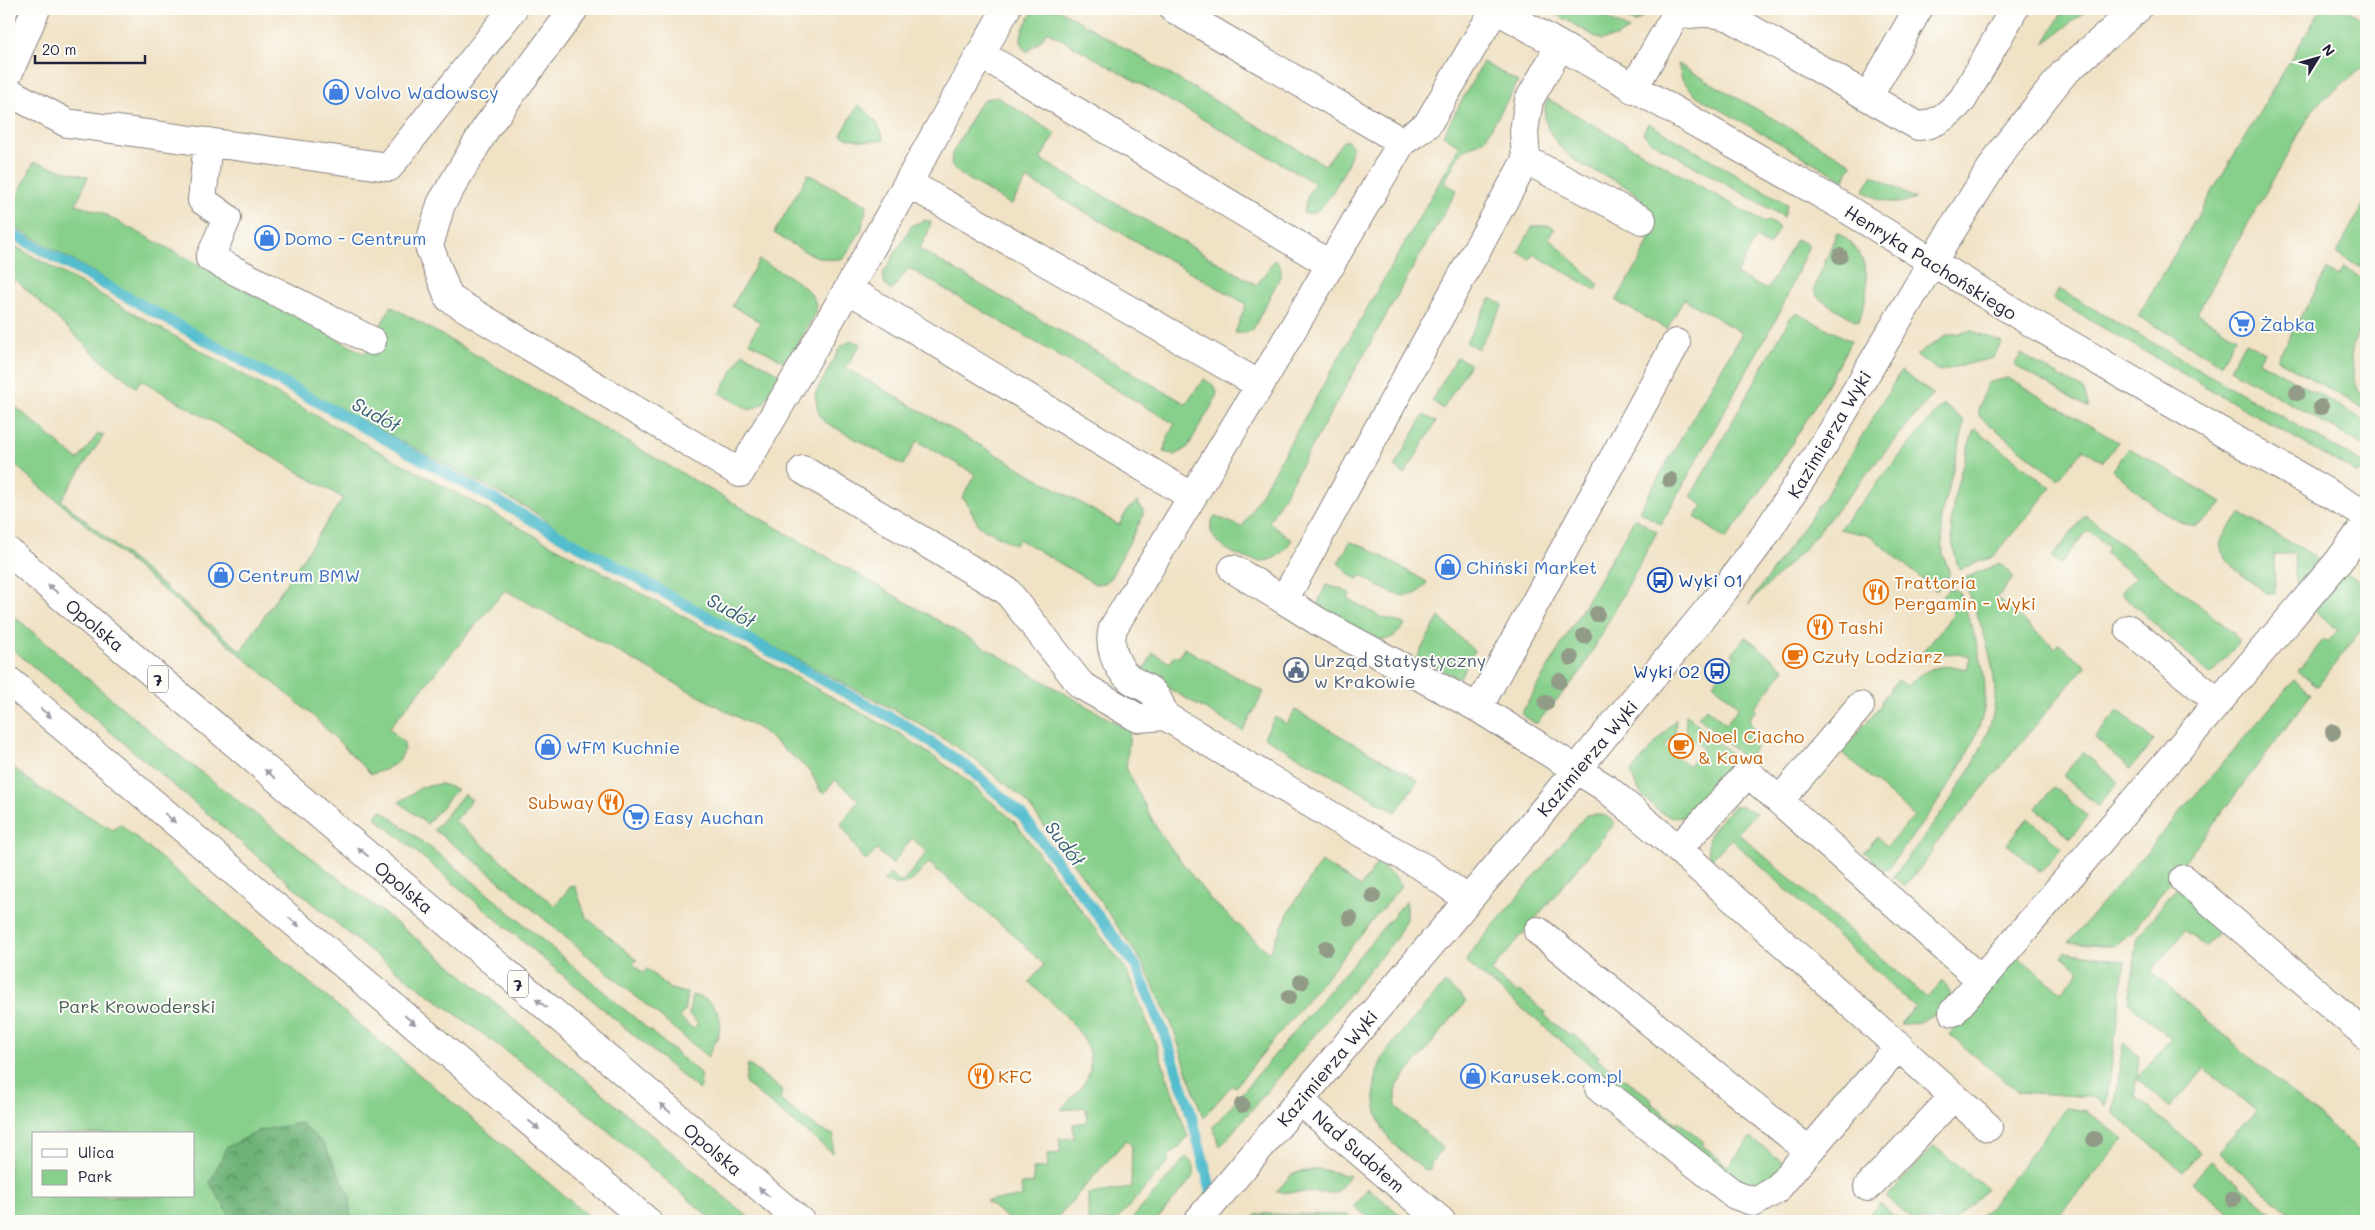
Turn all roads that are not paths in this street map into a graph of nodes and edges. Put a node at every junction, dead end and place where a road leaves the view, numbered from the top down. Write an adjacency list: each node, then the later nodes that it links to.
1 (36, 9): 12 (street)
2 (513, 9): 16 (street)
3 (574, 9): 23 (street)
4 (1006, 9): 11 (street)
5 (1174, 9): 17 (street)
6 (1495, 9): 10 (street, Henryka Pachońskiego); 17 (street)
7 (1918, 9): 15 (street)
8 (2014, 9): 15 (street)
9 (2137, 9): 21 (street, Kazimierza Wyki)
10 (1560, 46): 13 (street, Henryka Pachońskiego); 18 (street)
11 (980, 54): 19 (street); 22 (street)
12 (9, 72)
13 (1634, 89): 15 (street); 21 (street, Henryka Pachońskiego)
14 (9, 92): 16 (street)
15 (1868, 97)
16 (208, 142): 24 (street)
17 (1402, 142): 22 (street)
18 (1526, 160): 20 (street); 33 (street)
19 (908, 183): 23 (street); 26 (street)
20 (1642, 220)
21 (1932, 262): 29 (street, Henryka Pachońskiego); 40 (street, Kazimierza Wyki)
22 (1331, 265): 26 (street)
23 (848, 290): 28 (street)
24 (372, 341)
25 (1676, 343): 38 (street)
26 (1260, 385): 28 (street)
27 (803, 470): 39 (street)
28 (1191, 496): 39 (street)
29 (2366, 515)
30 (2366, 524): 36 (street)
31 (9, 552): 57 (street, Opolska / 7, one-way to 31)
32 (1233, 569): 33 (street)
33 (1284, 600): 38 (street)
34 (2129, 629): 36 (street)
35 (9, 681): 56 (street, one-way to 56)
36 (2218, 702): 46 (street)
37 (1860, 706): 41 (street)
38 (1478, 708): 40 (street)
39 (1165, 716): 44 (street)
40 (1578, 769): 42 (street); 44 (street, Kazimierza Wyki)
41 (1780, 800): 42 (street); 46 (street)
42 (1678, 849): 49 (street)
43 (2184, 879): 48 (street)
44 (1468, 900): 52 (street, Kazimierza Wyki)
45 (1538, 931): 54 (street)
46 (1981, 980): 47 (street)
47 (1953, 1012)
48 (2366, 1035)
49 (1899, 1046): 51 (street); 54 (street)
50 (1599, 1088): 54 (street)
51 (1954, 1096): 53 (street); 55 (street)
52 (1300, 1101): 58 (street, Kazimierza Wyki); 59 (street, Nad Sudołem)
53 (1988, 1127)
54 (1809, 1151)
55 (1868, 1187)
56 (647, 1221)
57 (800, 1221)
58 (1198, 1221)
59 (1441, 1221)

